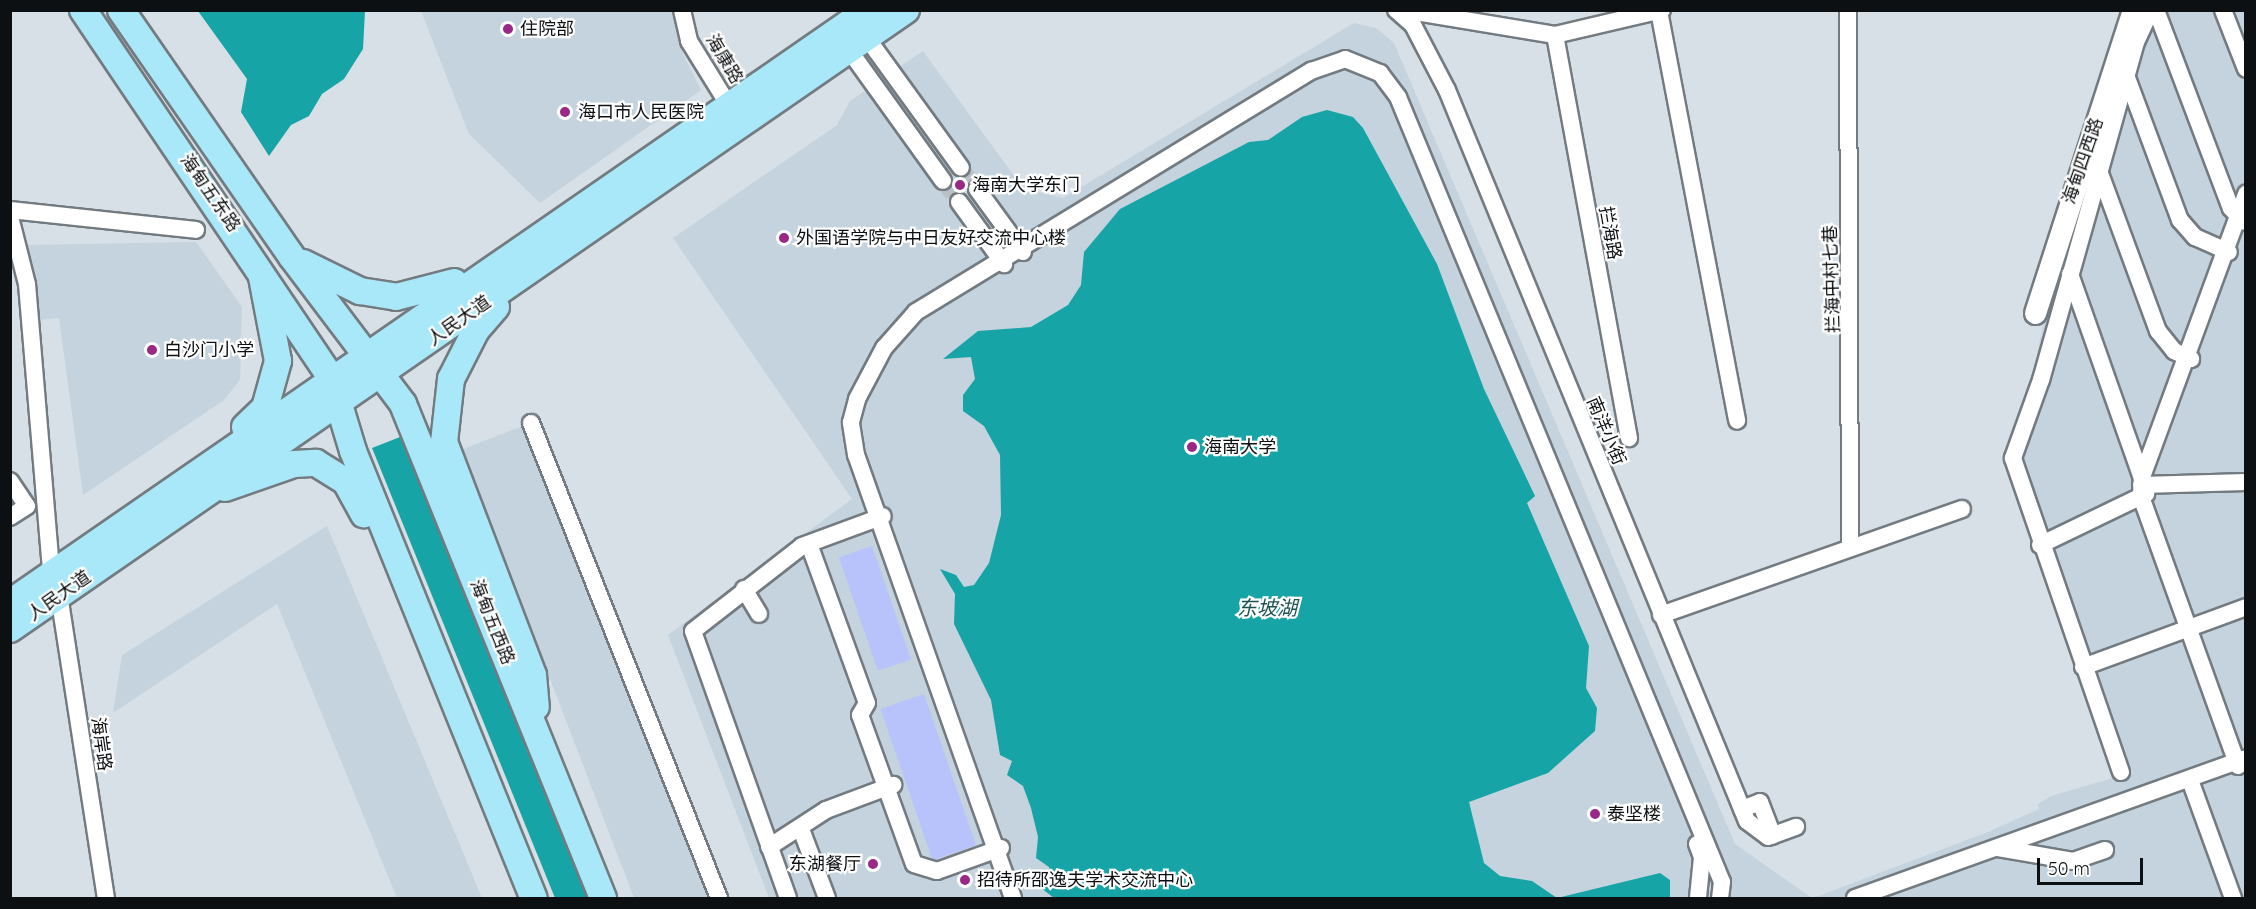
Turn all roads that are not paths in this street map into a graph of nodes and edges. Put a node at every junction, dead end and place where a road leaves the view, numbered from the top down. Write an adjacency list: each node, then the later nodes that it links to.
1 (83, 10): 30 (main road, 海甸五东路)
2 (121, 10): 29 (main road, 海甸五东路)
3 (682, 10): 18 (street, 海康路)
4 (868, 10): 18 (main road, 人民大道)
5 (906, 10): 15 (main road, 人民大道)
6 (1396, 10): 58 (street, 南洋小街)
7 (1404, 10): 14 (street)
8 (1848, 10): 52 (street, 拦海中村七巷)
9 (2133, 10): 34 (street, 海甸四西路)
10 (2151, 10): 17 (street)
11 (2156, 10): 25 (street)
12 (2223, 10): 16 (street)
13 (1661, 11): 14 (street); 39 (street)
14 (1555, 35): 41 (street, 拦海路)
15 (858, 44): 18 (main road, 人民大道); 20 (street)
16 (2246, 69)
17 (2126, 75): 19 (street); 27 (street)
18 (735, 115): 31 (main road, 人民大道); 33 (main road, 人民大道)
19 (2098, 168): 32 (street); 36 (street)
20 (953, 174)
21 (2246, 194): 25 (street)
22 (972, 200): 28 (street)
23 (10, 210): 26 (street)
24 (10, 217): 53 (street, 海岸路)
25 (2242, 217): 27 (street)
26 (196, 230)
27 (2227, 252): 36 (street)
28 (1012, 255): 49 (street); 84 (street); 85 (street)
29 (292, 257): 31 (main road); 35 (main road, 海甸五东路)
30 (260, 265): 38 (main road, 海甸五东路); 42 (main road)
31 (483, 273): 35 (main road, 人民大道)
32 (2070, 274): 45 (street); 50 (street)
33 (519, 278): 37 (main road, 人民大道); 62 (main road)
34 (2035, 313)
35 (367, 353): 37 (main road, 海甸五西路); 38 (main road, 人民大道)
36 (2189, 358): 45 (street)
37 (383, 372): 38 (main road, 人民大道); 62 (main road, 海甸五西路)
38 (334, 390): 42 (main road, 人民大道); 46 (main road, 人民大道); 67 (main road)
39 (1737, 422)
40 (531, 423): 78 (street)
41 (1629, 438)
42 (209, 463): 53 (main road, 人民大道)
43 (10, 481): 48 (street)
44 (2246, 482): 45 (street)
45 (2143, 488): 50 (street); 59 (street)
46 (204, 493): 53 (main road, 人民大道); 67 (main road)
47 (1962, 509): 52 (street)
48 (10, 517)
49 (882, 522): 51 (street); 71 (street)
50 (2040, 545): 61 (street)
51 (814, 546): 54 (street); 66 (street)
52 (1850, 546): 58 (street)
53 (56, 589): 55 (main road, 人民大道); 60 (main road, 人民大道); 75 (street, 海岸路)
54 (746, 592): 57 (street); 70 (street)
55 (11, 602)
56 (2246, 607): 59 (street)
57 (759, 614)
58 (1661, 615): 68 (street, 南洋小街)
59 (2192, 628): 61 (street); 63 (street)
60 (10, 629)
61 (2083, 667): 64 (street)
62 (538, 734): 77 (main road, 海甸五西路)
63 (2242, 761): 65 (street)
64 (2121, 772)
65 (2191, 782): 72 (street); 87 (street)
66 (889, 786): 69 (street); 71 (street)
67 (490, 790): 76 (main road)
68 (1797, 828)
69 (801, 829): 70 (street); 81 (street)
70 (771, 846): 79 (street); 80 (street)
71 (997, 846): 82 (street); 83 (street)
72 (2003, 849): 73 (street); 74 (street)
73 (2105, 850)
74 (1877, 896): 86 (street)
75 (106, 898)
76 (534, 898)
77 (603, 898)
78 (719, 898)
79 (788, 898)
80 (794, 898)
81 (827, 898)
82 (1013, 898)
83 (1019, 898)
84 (1698, 898)
85 (1720, 898)
86 (1856, 898)
87 (2233, 898)

